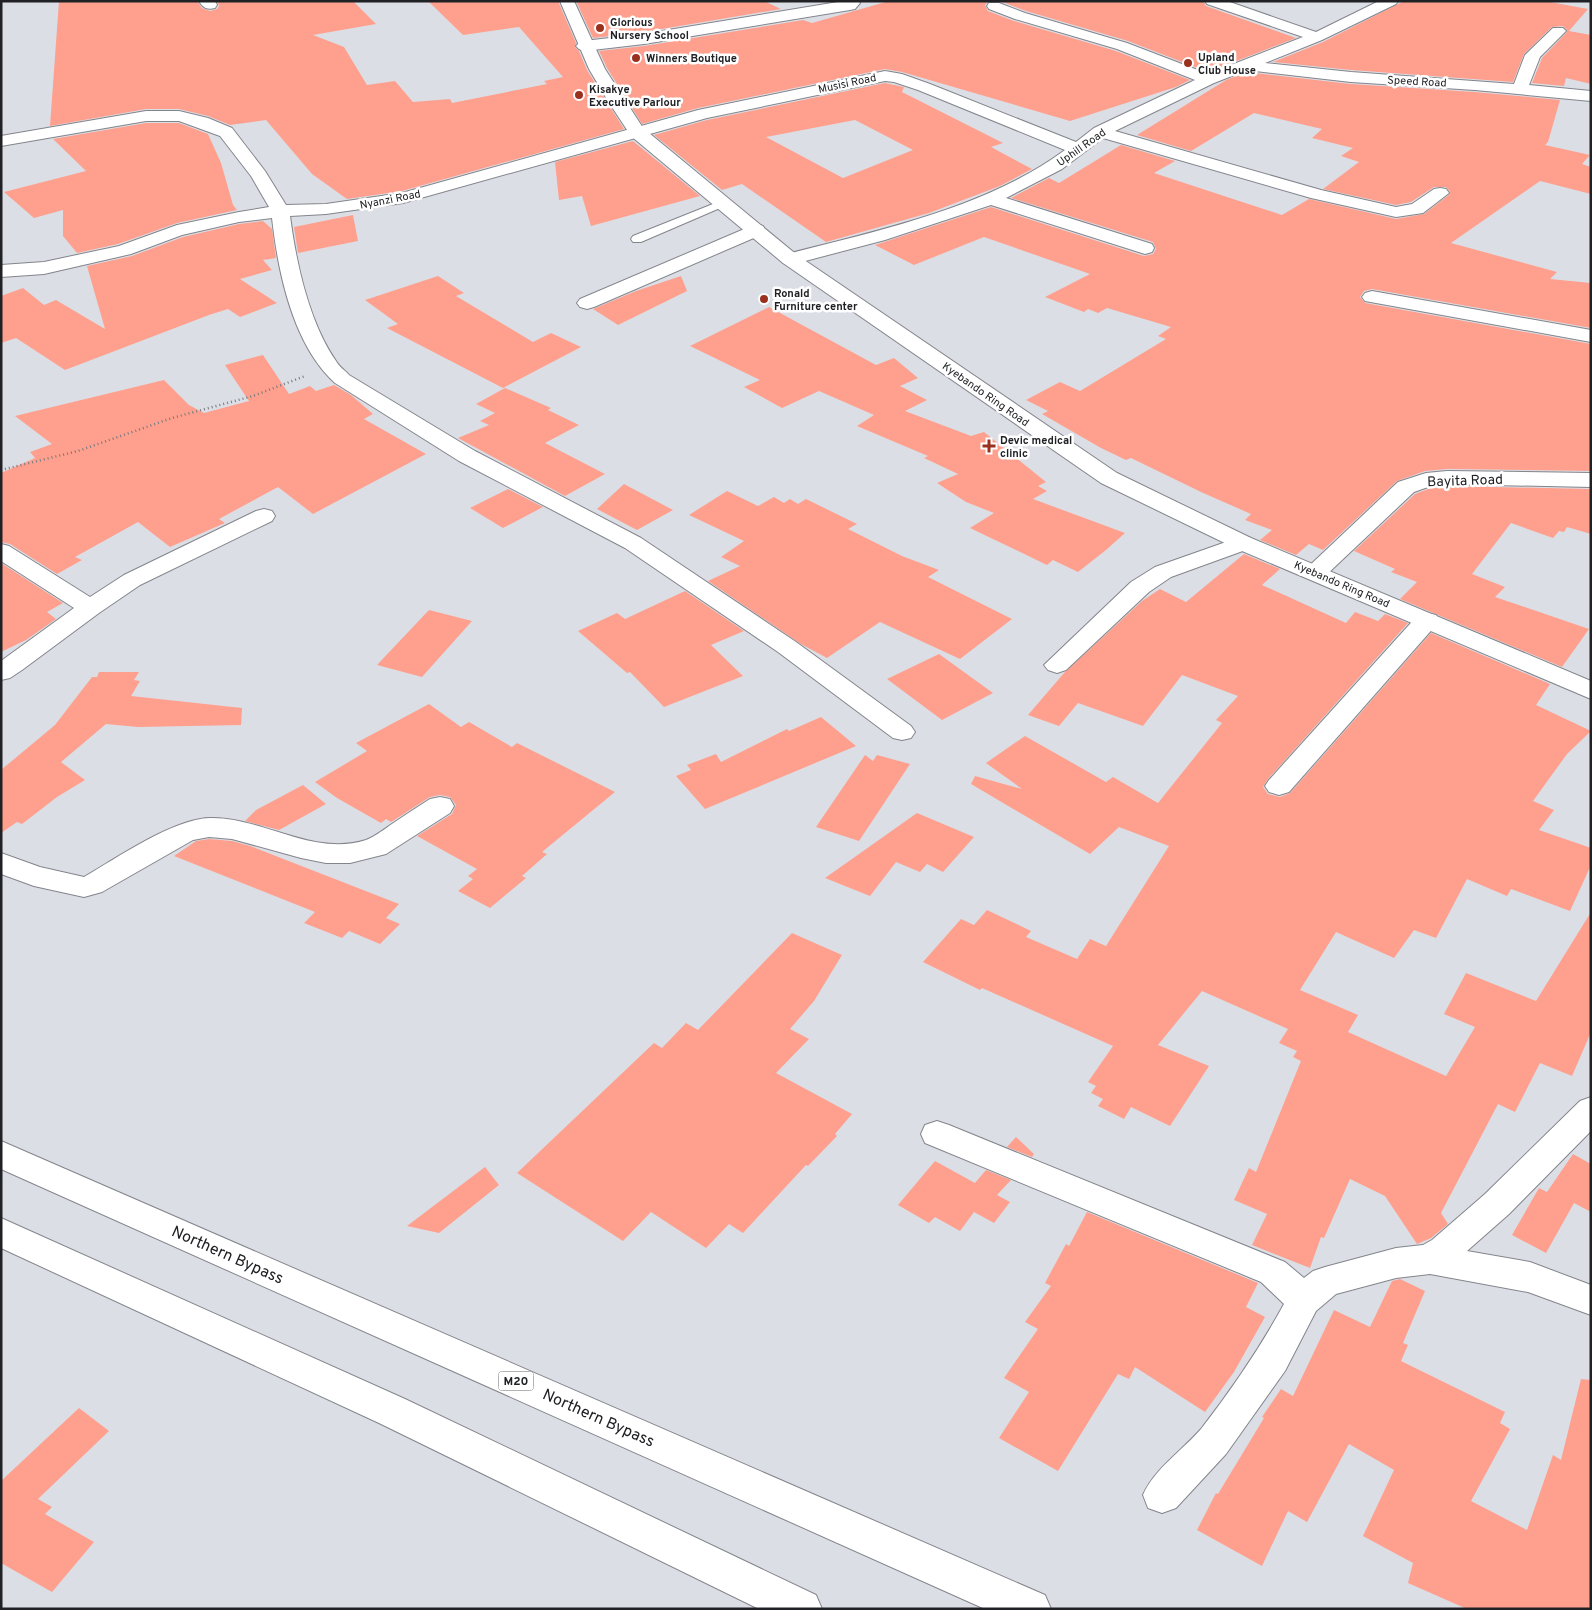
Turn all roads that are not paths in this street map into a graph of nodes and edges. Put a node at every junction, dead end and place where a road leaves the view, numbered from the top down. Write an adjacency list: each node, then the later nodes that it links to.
1 (567, 1): 10 (main road, Kyebando Ring Road)
2 (851, 1): 10 (main road)
3 (1212, 1): 7 (main road)
4 (1256, 1): 7 (main road)
5 (1391, 1): 9 (main road, Uphill Road)
6 (994, 6): 12 (main road)
7 (1262, 18): 9 (main road)
8 (1558, 30): 13 (main road)
9 (1317, 37): 11 (main road, Uphill Road)
10 (584, 46): 15 (main road, Kyebando Ring Road)
11 (1244, 65): 12 (main road, Uphill Road); 13 (main road, Speed Road)
12 (1208, 80): 16 (main road, Uphill Road)
13 (1520, 89): 14 (main road, Speed Road)
14 (1591, 96)
15 (636, 132): 18 (main road, Musisi Road); 21 (main road, Kyebando Ring Road); 22 (main road, Nyanzi Road)
16 (1100, 132): 18 (main road, Uphill Road); 19 (main road)
17 (1, 141): 22 (main road)
18 (1078, 149): 20 (main road, Uphill Road)
19 (1440, 193)
20 (991, 199): 25 (main road); 26 (main road, Uphill Road)
21 (723, 203): 23 (main road, Kyebando Ring Road); 24 (lane)
22 (280, 211): 27 (main road, Nyanzi Road); 41 (main road)
23 (756, 230): 26 (main road, Kyebando Ring Road); 29 (main road)
24 (638, 239)
25 (1145, 248)
26 (790, 259): 33 (main road, Kyebando Ring Road)
27 (1, 271)
28 (1372, 297): 30 (main road)
29 (587, 304)
30 (1591, 336)
31 (1591, 480): 35 (main road, Bayita Road)
32 (264, 516): 36 (main road)
33 (1243, 543): 35 (main road, Kyebando Ring Road); 38 (main road)
34 (1, 551): 36 (main road)
35 (1316, 573): 37 (main road, Kyebando Ring Road)
36 (90, 608): 39 (main road)
37 (1427, 620): 40 (main road, Kyebando Ring Road); 42 (main road)
38 (1057, 665)
39 (1, 672)
40 (1591, 691)
41 (902, 732)
42 (1279, 786)
43 (440, 806): 44 (main road)
44 (1, 863)
45 (1591, 1110): 49 (main road)
46 (936, 1134): 50 (main road)
47 (1, 1154): 54 (main road, Northern Bypass / M20)
48 (1, 1232): 53 (main road)
49 (1430, 1259): 50 (main road); 51 (main road)
50 (1304, 1300): 52 (main road)
51 (1591, 1300)
52 (1162, 1495)
53 (802, 1609)
54 (1031, 1609)

